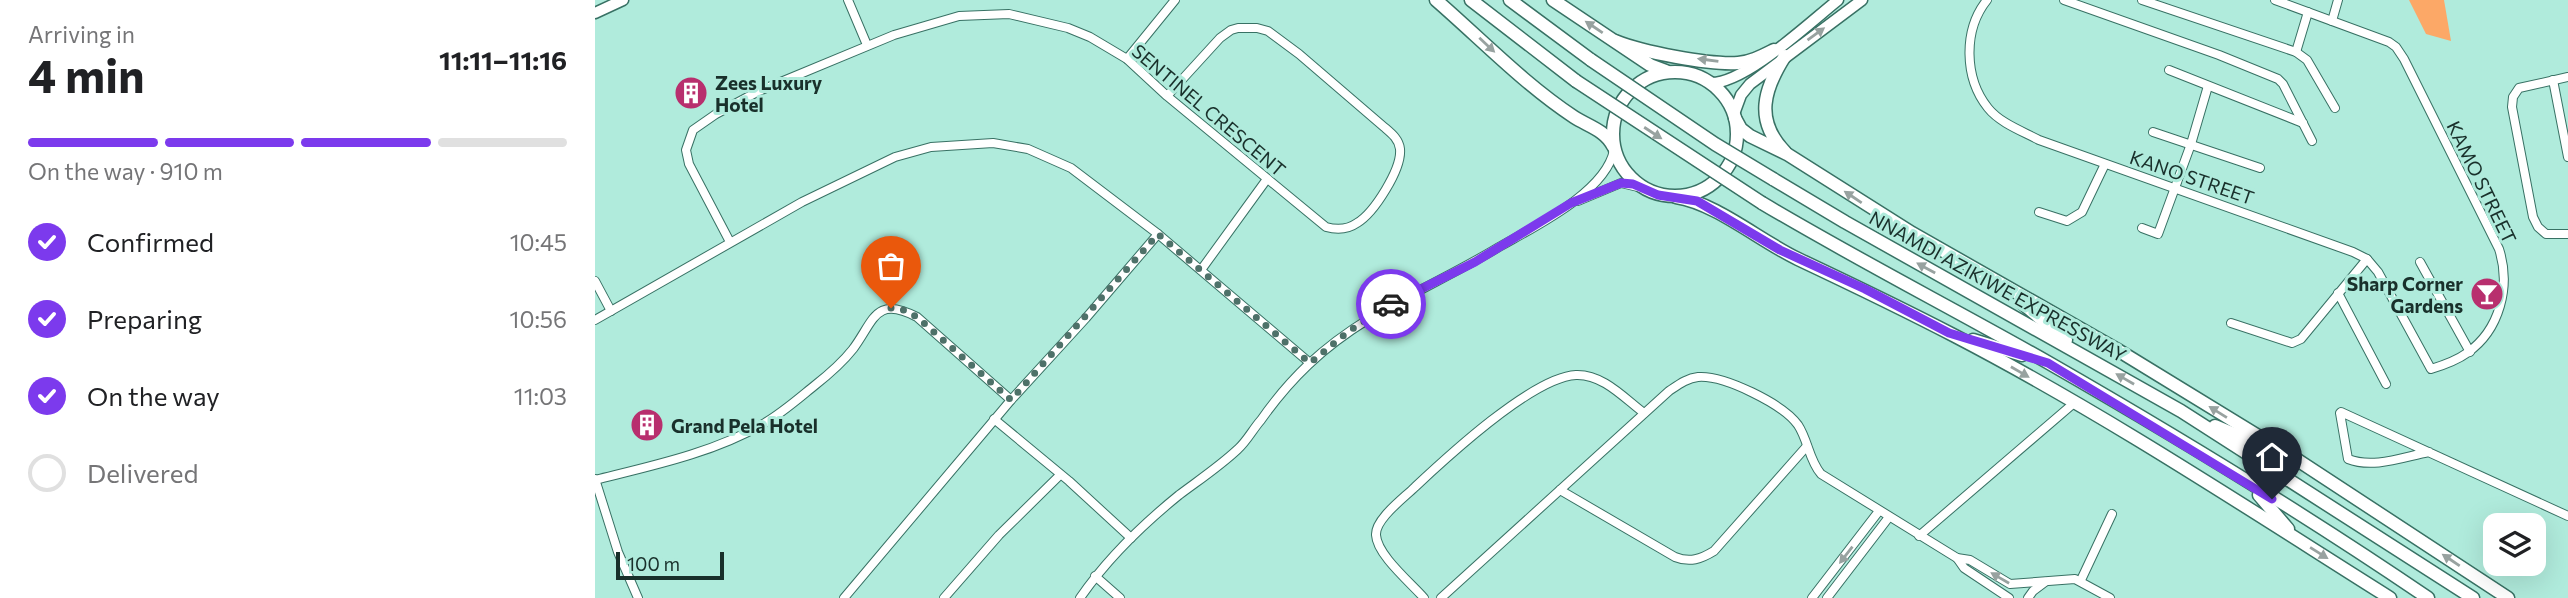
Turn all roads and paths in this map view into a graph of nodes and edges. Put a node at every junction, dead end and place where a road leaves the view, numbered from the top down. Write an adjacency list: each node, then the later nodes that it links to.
1 (623, 0): 17 (main road)
2 (848, 0): 20 (street)
3 (1175, 0): 23 (street)
4 (1436, 0): 37 (highway, one-way to 37)
5 (1471, 0): 65 (highway, one-way to 65, bridge)
6 (1510, 0): 63 (highway, NNAMDI AZIKIWE EXPRESSWAY, one-way to 6, bridge)
7 (1553, 0): 19 (highway, one-way to 7)
8 (1838, 0): 22 (main road)
9 (1862, 0): 22 (main road, one-way to 9)
10 (1987, 0): 40 (street, KANO STREET)
11 (2064, 0): 33 (street)
12 (2142, 0): 15 (street)
13 (2275, 0): 16 (street)
14 (2338, 0): 18 (street)
15 (2165, 4): 21 (street)
16 (2308, 12): 18 (street); 21 (street)
17 (595, 13)
18 (2332, 21): 62 (street, KAMO STREET)
19 (1615, 41): 22 (highway, one-way to 19); 25 (highway)
20 (867, 45): 23 (street, SENTINEL CRESCENT); 51 (street, SENTINEL CRESCENT)
21 (2296, 52): 31 (street)
22 (1779, 53): 28 (main road); 32 (main road); 38 (highway)
23 (1127, 59): 30 (street, SENTINEL CRESCENT)
24 (2169, 70): 29 (street)
25 (1674, 72): 28 (highway); 37 (highway)
26 (2568, 77): 27 (street)
27 (2553, 80): 39 (street); 50 (street)
28 (1710, 83): 32 (highway)
29 (2208, 86): 33 (street); 36 (street)
30 (1167, 96): 42 (street, SENTINEL CRESCENT); 42 (street, SENTINEL CRESCENT)
31 (2335, 108)
32 (1734, 116): 38 (highway, NNAMDI AZIKIWE EXPRESSWAY); 45 (highway)
33 (2302, 123): 35 (street)
34 (2153, 132): 36 (street)
35 (2312, 141)
36 (2191, 144): 41 (street); 44 (street)
37 (1613, 148): 43 (highway); 46 (street)
38 (1787, 154): 56 (highway, NNAMDI AZIKIWE EXPRESSWAY, one-way to 38)
39 (2568, 157)
40 (2105, 164): 44 (street, KANO STREET); 47 (street)
41 (2260, 168)
42 (1267, 179): 54 (street)
43 (1642, 188): 45 (highway); 46 (street)
44 (2175, 189): 48 (street); 52 (street, KANO STREET)
45 (1676, 197): 61 (highway)
46 (1571, 203): 64 (street)
47 (2039, 212)
48 (2142, 228)
49 (1158, 234): 51 (street); 54 (street); 68 (street)
50 (2568, 234)
51 (730, 242): 58 (street)
52 (2367, 259): 57 (street); 66 (street, KANO STREET)
53 (2420, 262): 62 (street)
54 (1201, 270): 64 (street)
55 (595, 281): 58 (street)
56 (2000, 283): 63 (highway); 75 (highway, NNAMDI AZIKIWE EXPRESSWAY, one-way to 56)
57 (2338, 293): 60 (street); 67 (street)
58 (611, 311): 59 (street)
59 (595, 320)
60 (2231, 323)
61 (1952, 334): 65 (highway); 69 (highway, one-way to 69)
62 (2470, 352): 66 (street, KAMO STREET)
63 (2088, 358): 70 (highway, NNAMDI AZIKIWE EXPRESSWAY, one-way to 63)
64 (1310, 363): 86 (street)
65 (2048, 363): 78 (highway)
66 (2443, 365)
67 (2386, 384)
68 (1011, 400): 72 (street); 77 (street)
69 (2074, 403): 85 (street); 87 (highway)
70 (2181, 411): 75 (highway); 106 (highway, NNAMDI AZIKIWE EXPRESSWAY)
71 (1644, 413): 73 (street); 79 (street); 97 (street)
72 (995, 419): 76 (street); 93 (street)
73 (1807, 446): 79 (street); 81 (street)
74 (2429, 452): 74 (street); 83 (street)
75 (2299, 461): 107 (highway, NNAMDI AZIKIWE EXPRESSWAY, one-way to 75)
76 (1060, 475): 86 (street); 94 (street)
77 (595, 480): 80 (street)
78 (2250, 484): 87 (highway); 105 (highway)
79 (1560, 491): 98 (street)
80 (599, 507): 92 (street)
81 (1879, 511): 84 (street); 99 (street, one-way to 99)
82 (2112, 514): 91 (street)
83 (2568, 516)
84 (1889, 517): 85 (street); 100 (street)
85 (1919, 536): 88 (street)
86 (1131, 538): 89 (street)
87 (2297, 539): 104 (highway, one-way to 104)
88 (1957, 558): 90 (street, one-way to 88); 101 (street)
89 (1095, 576): 95 (street); 96 (street)
90 (2047, 580): 91 (street); 102 (street)
91 (2081, 580): 103 (street)
92 (638, 598)
93 (844, 598)
94 (944, 598)
95 (1080, 598)
96 (1121, 598)
97 (1424, 598)
98 (1441, 598)
99 (1812, 598)
100 (1827, 598)
101 (2009, 598)
102 (2028, 598)
103 (2110, 598)
104 (2390, 598)
105 (2428, 598)
106 (2473, 598)
107 (2508, 598)

